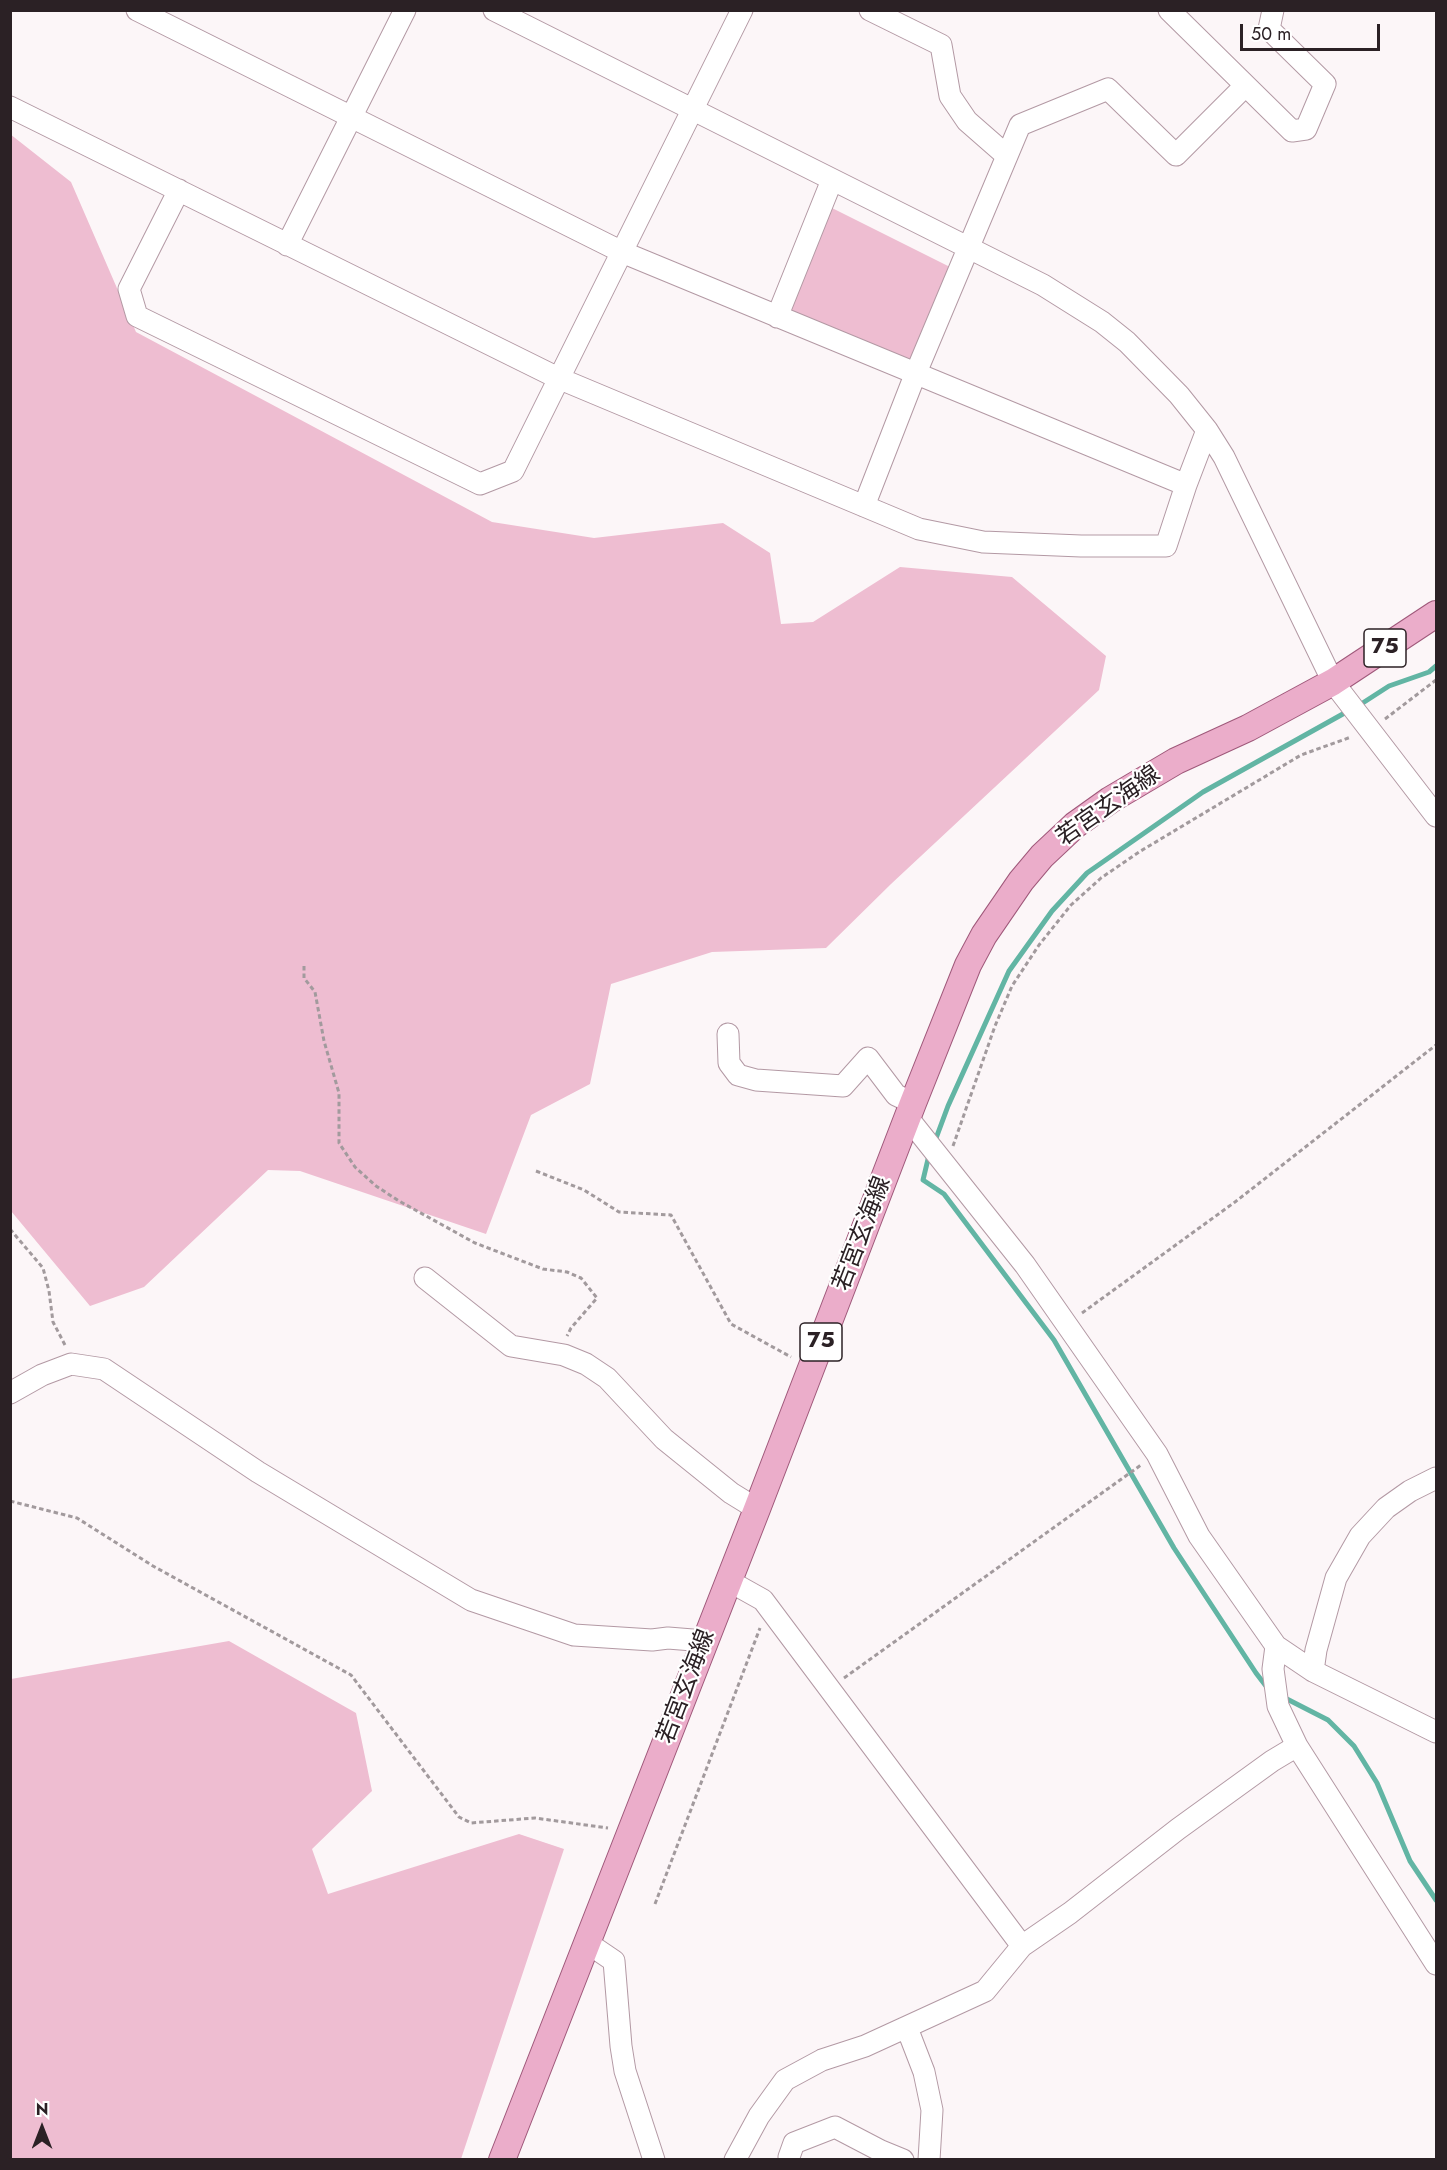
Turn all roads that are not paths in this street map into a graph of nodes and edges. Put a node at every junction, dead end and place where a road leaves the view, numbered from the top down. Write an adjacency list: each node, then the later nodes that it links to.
1 (137, 10): 11 (street)
2 (405, 10): 11 (street)
3 (494, 10): 10 (street)
4 (742, 10): 10 (street)
5 (870, 10): 12 (street)
6 (1169, 10): 8 (street)
7 (1274, 10): 8 (street)
8 (1245, 86): 12 (street)
9 (10, 107): 14 (street)
10 (692, 110): 13 (street); 17 (street)
11 (352, 117): 15 (street); 17 (street)
12 (1007, 156): 16 (street)
13 (832, 180): 16 (street); 18 (street)
14 (179, 190): 15 (street); 20 (street)
15 (287, 245): 20 (street)
16 (968, 248): 19 (street); 21 (street)
17 (622, 252): 18 (street); 20 (street)
18 (777, 317): 19 (street)
19 (915, 375): 22 (street); 23 (street)
20 (558, 378): 23 (street)
21 (1207, 430): 22 (street); 25 (street)
22 (1186, 485): 23 (street)
23 (864, 506)
24 (1437, 614): 25 (main road, 若宮玄海線 / 75)
25 (1333, 682): 26 (street); 28 (main road, 若宮玄海線 / 75)
26 (1437, 816)
27 (728, 1034): 28 (street)
28 (910, 1111): 32 (main road, 若宮玄海線 / 75); 35 (street)
29 (425, 1278): 32 (street)
30 (10, 1393): 34 (street)
31 (1437, 1478): 36 (street)
32 (757, 1509): 33 (main road, 若宮玄海線 / 75)
33 (729, 1581): 34 (main road, 若宮玄海線 / 75); 40 (street)
34 (705, 1641): 39 (main road, 若宮玄海線 / 75)
35 (1276, 1646): 36 (street); 38 (street)
36 (1313, 1671): 37 (street)
37 (1437, 1732)
38 (1297, 1746): 40 (street); 41 (street)
39 (586, 1942): 44 (main road, 若宮玄海線 / 75); 45 (street)
40 (1022, 1946): 42 (street)
41 (1437, 1964)
42 (907, 2028): 46 (street); 48 (street)
43 (789, 2157): 47 (street)
44 (502, 2160)
45 (654, 2160)
46 (735, 2160)
47 (903, 2160)
48 (930, 2160)

